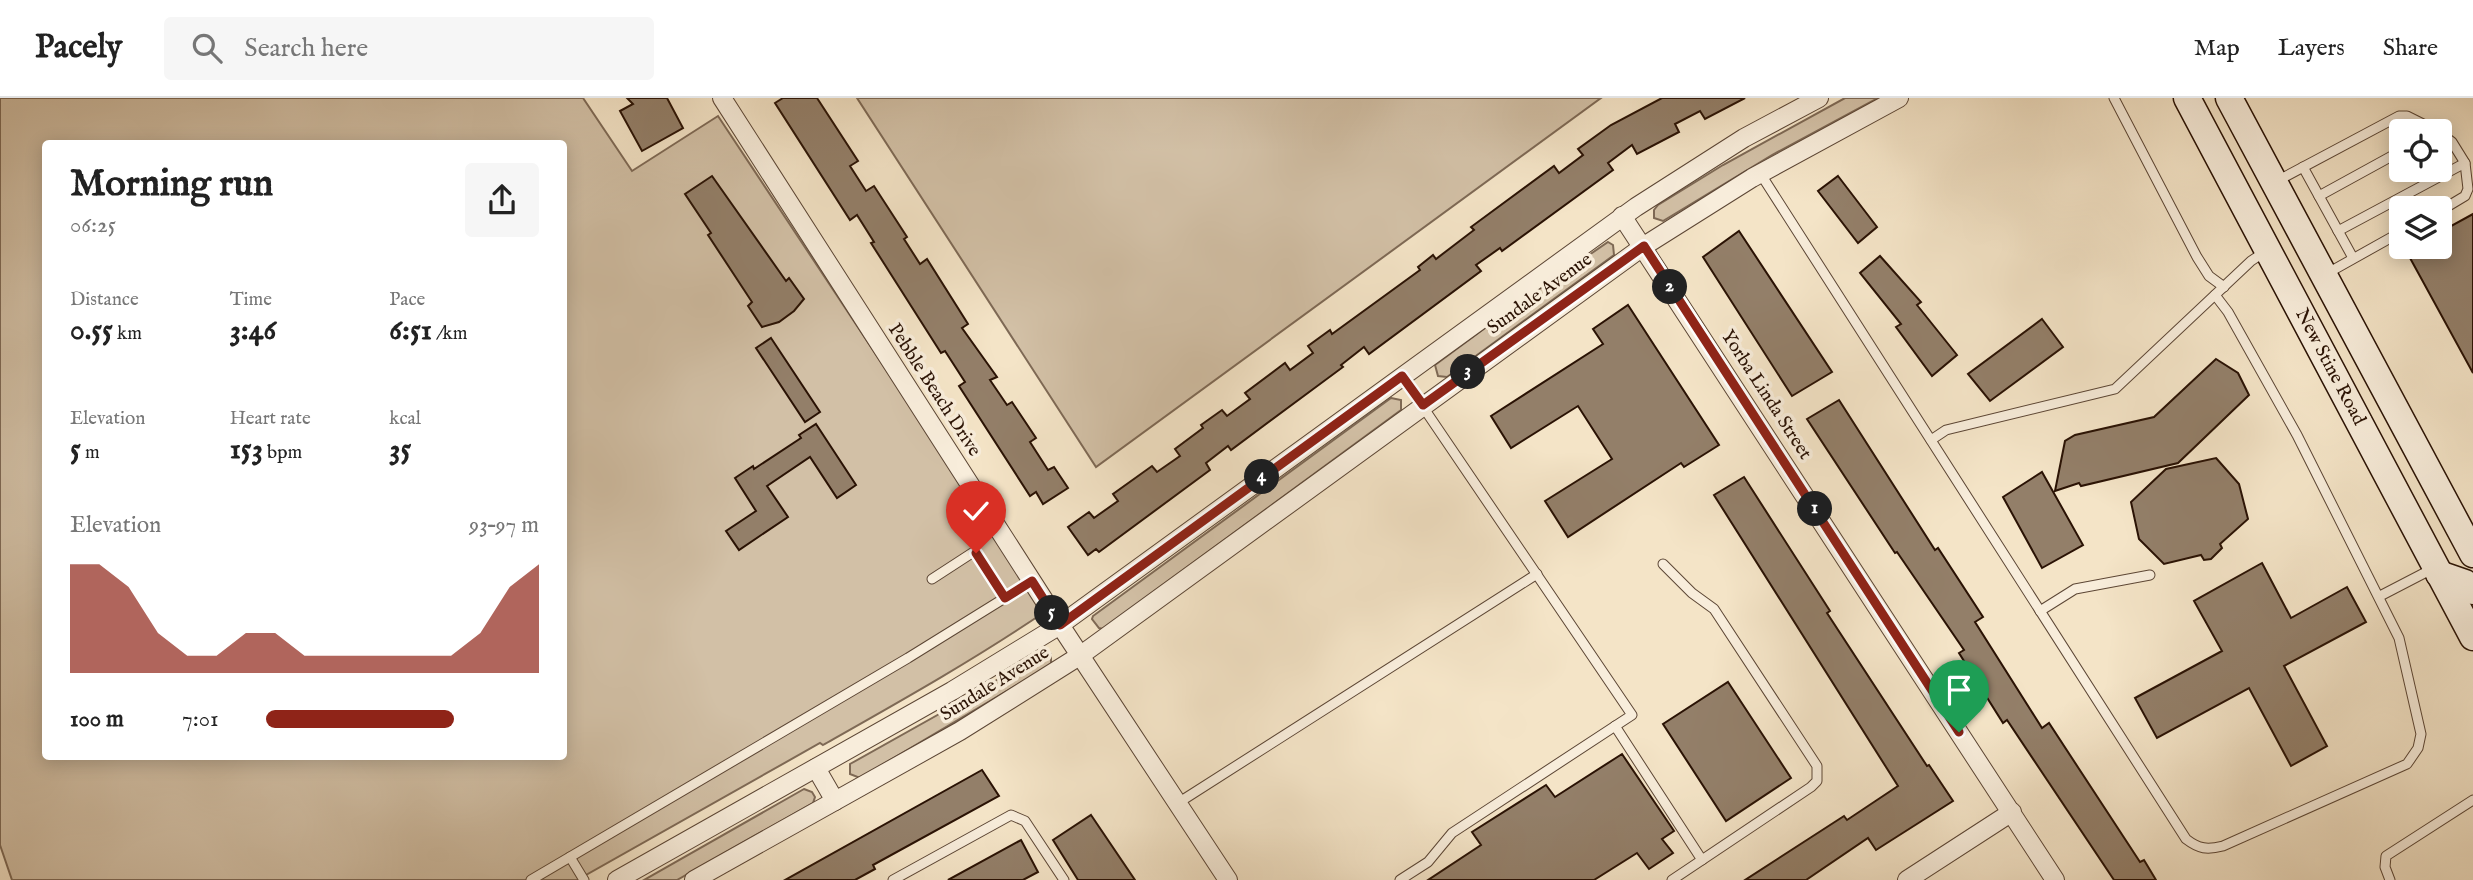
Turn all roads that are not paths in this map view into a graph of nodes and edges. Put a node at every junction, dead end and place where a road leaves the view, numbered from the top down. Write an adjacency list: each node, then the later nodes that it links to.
1 (722, 98): 37 (street, Pebble Beach Drive)
2 (1819, 98): 18 (street, Sundale Avenue)
3 (1899, 98): 14 (street, Sundale Avenue)
4 (2114, 98): 25 (lane)
5 (2186, 98): 22 (main road, New Stine Road)
6 (2230, 98): 15 (main road, New Stine Road)
7 (2396, 119): 8 (lane)
8 (2412, 119)
9 (2389, 123): 13 (lane)
10 (2452, 142): 12 (lane)
11 (2389, 158): 16 (lane)
12 (2465, 163): 17 (lane); 19 (lane)
13 (2303, 167): 15 (lane); 16 (lane)
14 (1760, 173): 21 (street, Sundale Avenue); 30 (lane)
15 (2275, 182): 24 (main road, New Stine Road)
16 (2319, 196): 19 (lane)
17 (2452, 203)
18 (1622, 216): 21 (street, Yorba Linda Street); 27 (street, Sundale Avenue)
19 (2338, 231): 23 (lane)
20 (2389, 238): 23 (lane)
21 (1644, 246): 28 (street, Sundale Avenue); 50 (street, Yorba Linda Street)
22 (2268, 250): 25 (lane); 29 (main road, New Stine Road)
23 (2353, 258): 24 (lane)
24 (2324, 275): 31 (main road, New Stine Road)
25 (2224, 287): 26 (lane)
26 (2215, 295): 30 (lane); 39 (lane)
27 (1402, 376): 28 (lane); 42 (street, Sundale Avenue)
28 (1423, 405): 34 (lane); 44 (street, Sundale Avenue)
29 (2354, 412): 31 (main road); 33 (main road, New Stine Road)
30 (1931, 440): 41 (lane)
31 (2469, 538)
32 (1663, 564): 52 (lane)
33 (2438, 570): 38 (main road); 39 (lane); 43 (main road, New Stine Road)
34 (1537, 574): 45 (lane); 49 (lane)
35 (2150, 576): 41 (lane)
36 (932, 579): 40 (lane)
37 (1032, 581): 40 (lane); 42 (street, Pebble Beach Drive)
38 (2473, 591)
39 (2380, 596): 41 (lane)
40 (1005, 598): 51 (lane)
41 (2039, 611)
42 (1060, 625): 44 (street, Pebble Beach Drive); 46 (street, Sundale Avenue)
43 (2473, 637)
44 (1081, 655): 48 (street, Sundale Avenue); 49 (street, Pebble Beach Drive)
45 (1615, 726): 52 (lane); 60 (lane)
46 (816, 768): 48 (street); 55 (street, Sundale Avenue)
47 (2473, 800): 64 (lane)
48 (835, 801): 56 (street, Sundale Avenue)
49 (1178, 803): 59 (street, Pebble Beach Drive)
50 (2012, 813): 62 (street); 63 (street, Yorba Linda Street)
51 (570, 857): 53 (lane); 54 (lane)
52 (1702, 860): 61 (lane)
53 (531, 880)
54 (584, 880)
55 (617, 880)
56 (694, 880)
57 (893, 880): 58 (lane)
58 (1064, 880)
59 (1228, 880)
60 (1400, 880)
61 (1672, 880)
62 (1907, 880)
63 (2055, 880)
64 (2390, 880)

